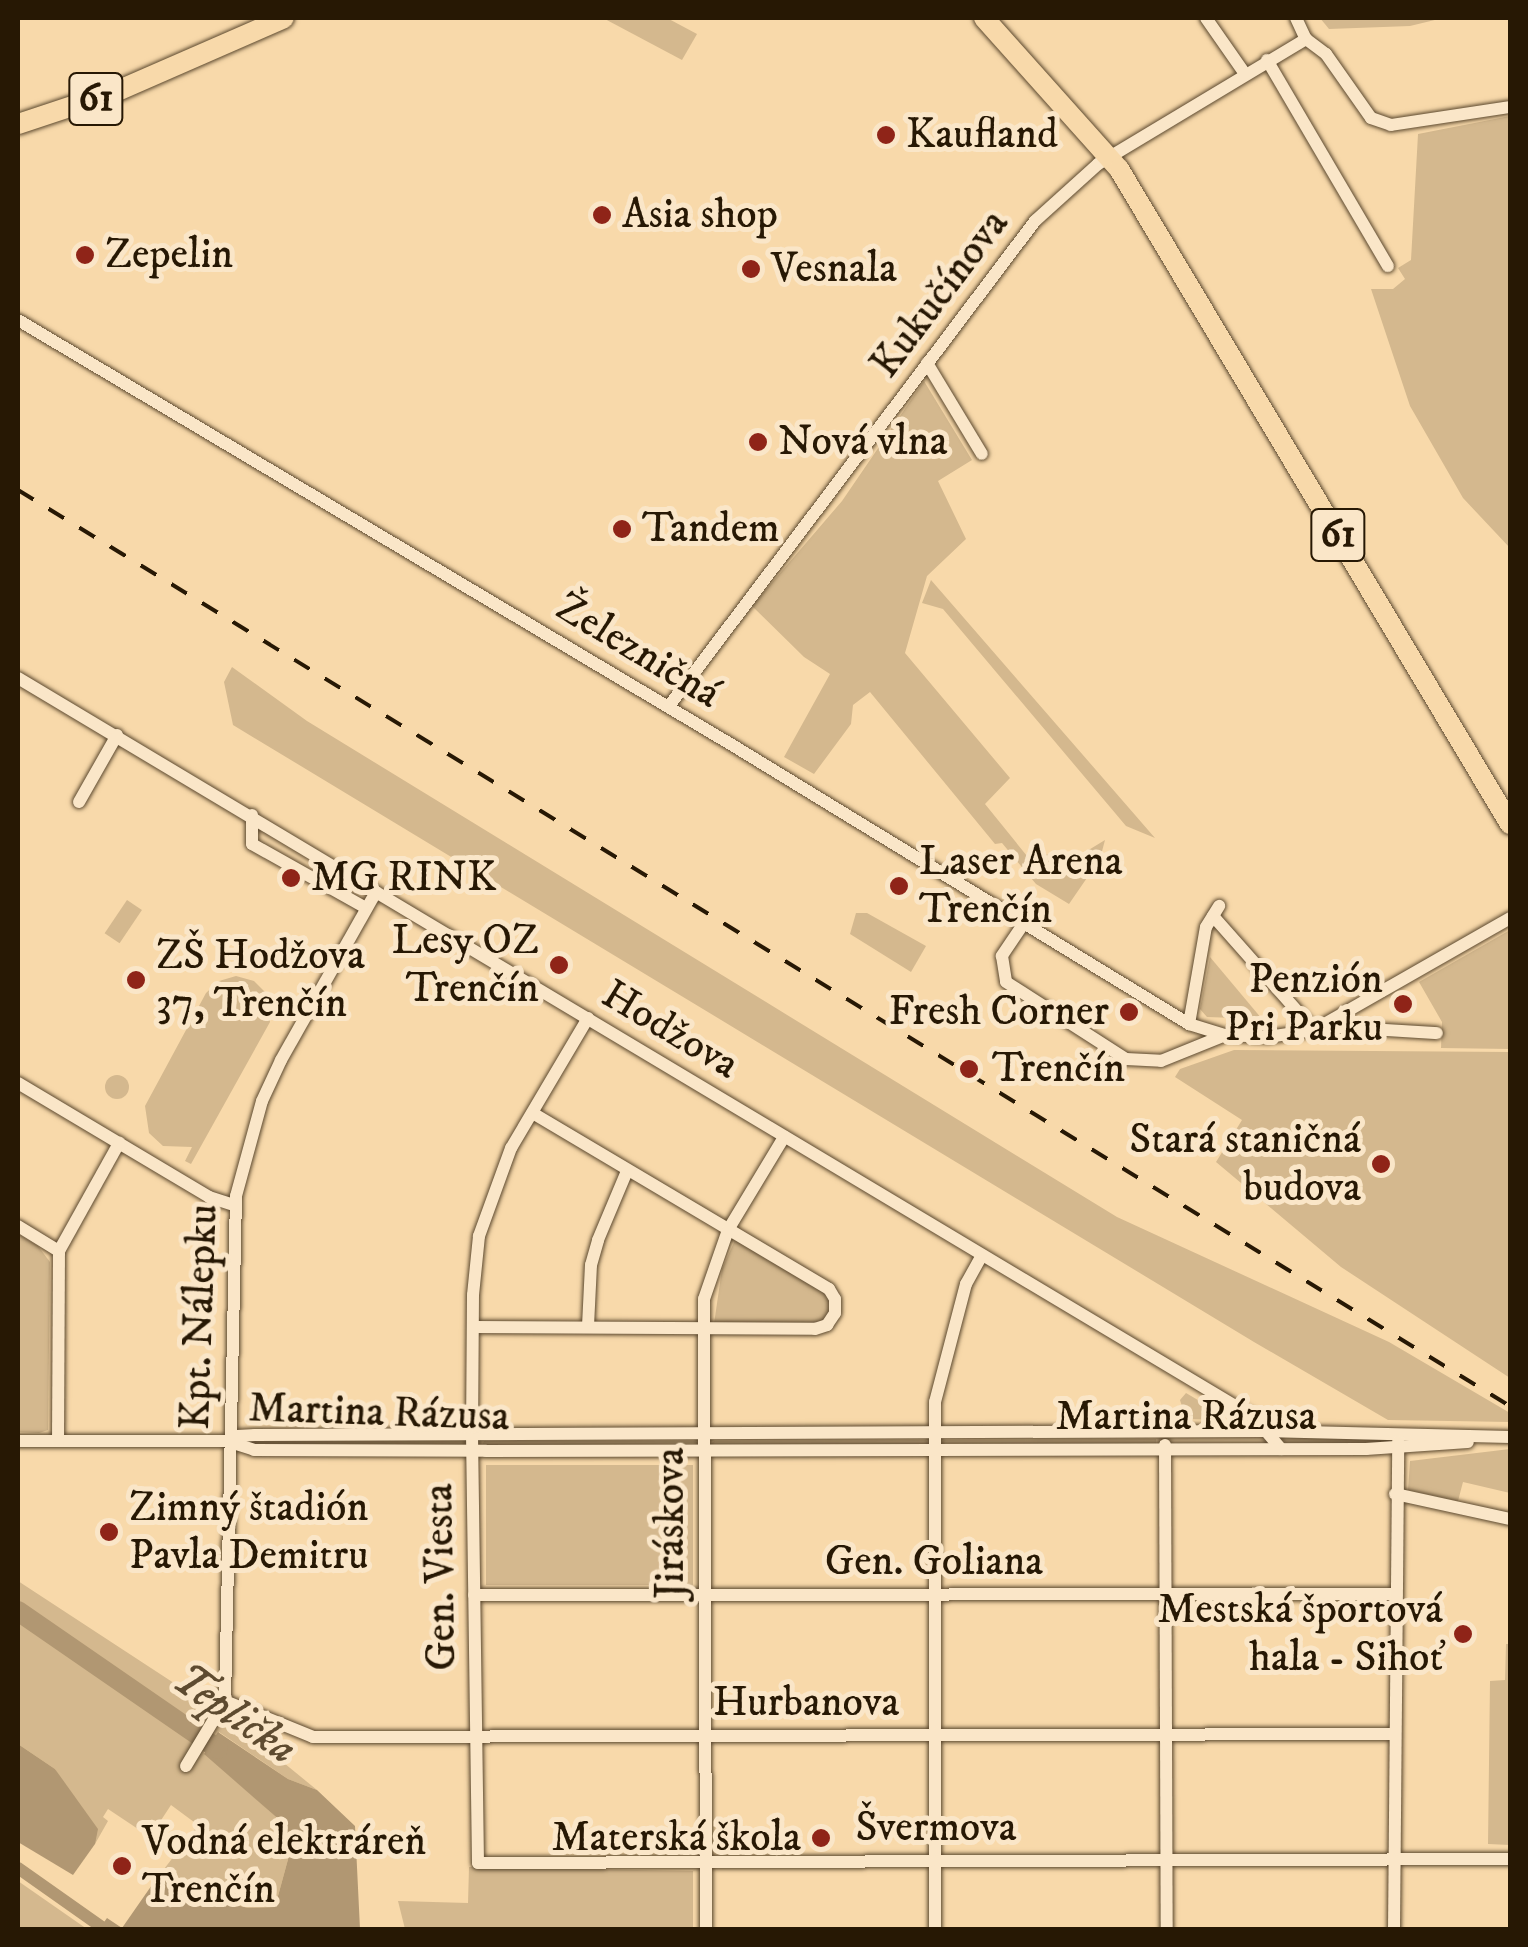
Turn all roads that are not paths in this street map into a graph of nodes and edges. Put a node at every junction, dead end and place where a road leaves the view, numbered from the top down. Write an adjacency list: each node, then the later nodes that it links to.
1 (284, 18): 9 (main road, 61)
2 (984, 18): 10 (main road, 61)
3 (1206, 18): 7 (street)
4 (1296, 18): 5 (street)
5 (1306, 39): 6 (street, Kukučínova); 8 (street)
6 (1267, 60): 7 (street, Kukučínova); 11 (street)
7 (1245, 74): 10 (street, Kukučínova)
8 (1510, 107)
9 (18, 124)
10 (1110, 157): 13 (street, Kukučínova); 20 (main road, 61)
11 (1388, 266)
12 (18, 320): 16 (street, Železničná)
13 (928, 363): 14 (street); 16 (street, Kukučínova)
14 (982, 454)
15 (18, 678): 17 (street, Hodžova)
16 (668, 706): 24 (street, Železničná)
17 (117, 735): 18 (street); 19 (street, Hodžova)
18 (78, 802)
19 (252, 816): 21 (street, Hodžova); 22 (street)
20 (1510, 824)
21 (376, 892): 22 (street, Kpt. Nálepku); 25 (street, Hodžova)
22 (366, 908): 35 (street, Kpt. Nálepku)
23 (1510, 918): 27 (street)
24 (1024, 924): 26 (street, Železničná); 29 (street)
25 (588, 1018): 31 (street, Gen. Viesta); 32 (street, Hodžova)
26 (1189, 1024): 27 (street); 29 (street, Železničná)
27 (1318, 1028): 28 (street); 29 (street)
28 (1437, 1033)
29 (1226, 1035)
30 (18, 1083): 33 (street)
31 (532, 1113): 34 (street); 41 (street, Gen. Viesta)
32 (784, 1137): 37 (street, Jiráskova); 39 (street, Hodžova)
33 (118, 1143): 35 (street); 38 (street)
34 (628, 1171): 37 (street); 40 (street)
35 (234, 1206): 51 (street, Kpt. Nálepku)
36 (18, 1226): 38 (street)
37 (728, 1230): 42 (street, Jiráskova); 42 (street)
38 (58, 1251): 50 (street)
39 (982, 1255): 43 (street, Hodžova); 47 (street)
40 (588, 1326): 41 (street); 42 (street)
41 (473, 1327): 45 (street, Gen. Viesta)
42 (704, 1328): 46 (street, Jiráskova)
43 (1264, 1430): 44 (street, Martina Rázusa); 52 (street, Martina Rázusa); 53 (street, Hodžova)
44 (1165, 1432): 47 (street, Martina Rázusa); 54 (street)
45 (472, 1434): 46 (street, Martina Rázusa); 51 (street, Martina Rázusa); 57 (street, Gen. Viesta)
46 (703, 1434): 47 (street, Martina Rázusa); 55 (street, Jiráskova)
47 (936, 1434): 56 (street)
48 (1510, 1438): 52 (street, Martina Rázusa)
49 (18, 1441): 50 (street)
50 (58, 1441): 51 (street)
51 (227, 1441): 57 (street, Martina Rázusa); 65 (street, Kpt. Nálepku)
52 (1398, 1441): 53 (street, Martina Rázusa); 58 (street)
53 (1282, 1448): 54 (street, Martina Rázusa)
54 (1165, 1449): 56 (street, Martina Rázusa); 61 (street)
55 (703, 1450): 56 (street, Martina Rázusa); 57 (street, Martina Rázusa); 60 (street, Jiráskova)
56 (936, 1450): 64 (street)
57 (473, 1451): 63 (street, Gen. Viesta)
58 (1395, 1494): 59 (street); 62 (street)
59 (1510, 1519)
60 (704, 1594): 63 (street, Gen. Goliana); 64 (street, Gen. Goliana); 70 (street, Jiráskova)
61 (1166, 1594): 62 (street, Gen. Goliana); 64 (street, Gen. Goliana); 68 (street)
62 (1394, 1594): 66 (street)
63 (474, 1595): 69 (street, Gen. Viesta)
64 (934, 1595): 67 (street)
65 (225, 1701): 69 (street, Hurbanova); 71 (street, Kpt. Nálepku)
66 (1394, 1734): 68 (street, Hurbanova); 72 (street)
67 (936, 1735): 68 (street, Hurbanova); 70 (street, Hurbanova); 73 (street)
68 (1167, 1735): 74 (street)
69 (475, 1736): 70 (street, Hurbanova); 76 (street, Gen. Viesta)
70 (705, 1736): 77 (street, Jiráskova)
71 (186, 1766)
72 (1394, 1859): 74 (street, Švermova); 75 (street, Švermova); 81 (street)
73 (936, 1860): 74 (street, Švermova); 77 (street, Švermova); 79 (street)
74 (1167, 1860): 80 (street)
75 (1510, 1860)
76 (478, 1862): 77 (street, Švermova)
77 (706, 1862): 78 (street, Jiráskova)
78 (706, 1930)
79 (936, 1930)
80 (1167, 1930)
81 (1394, 1930)

